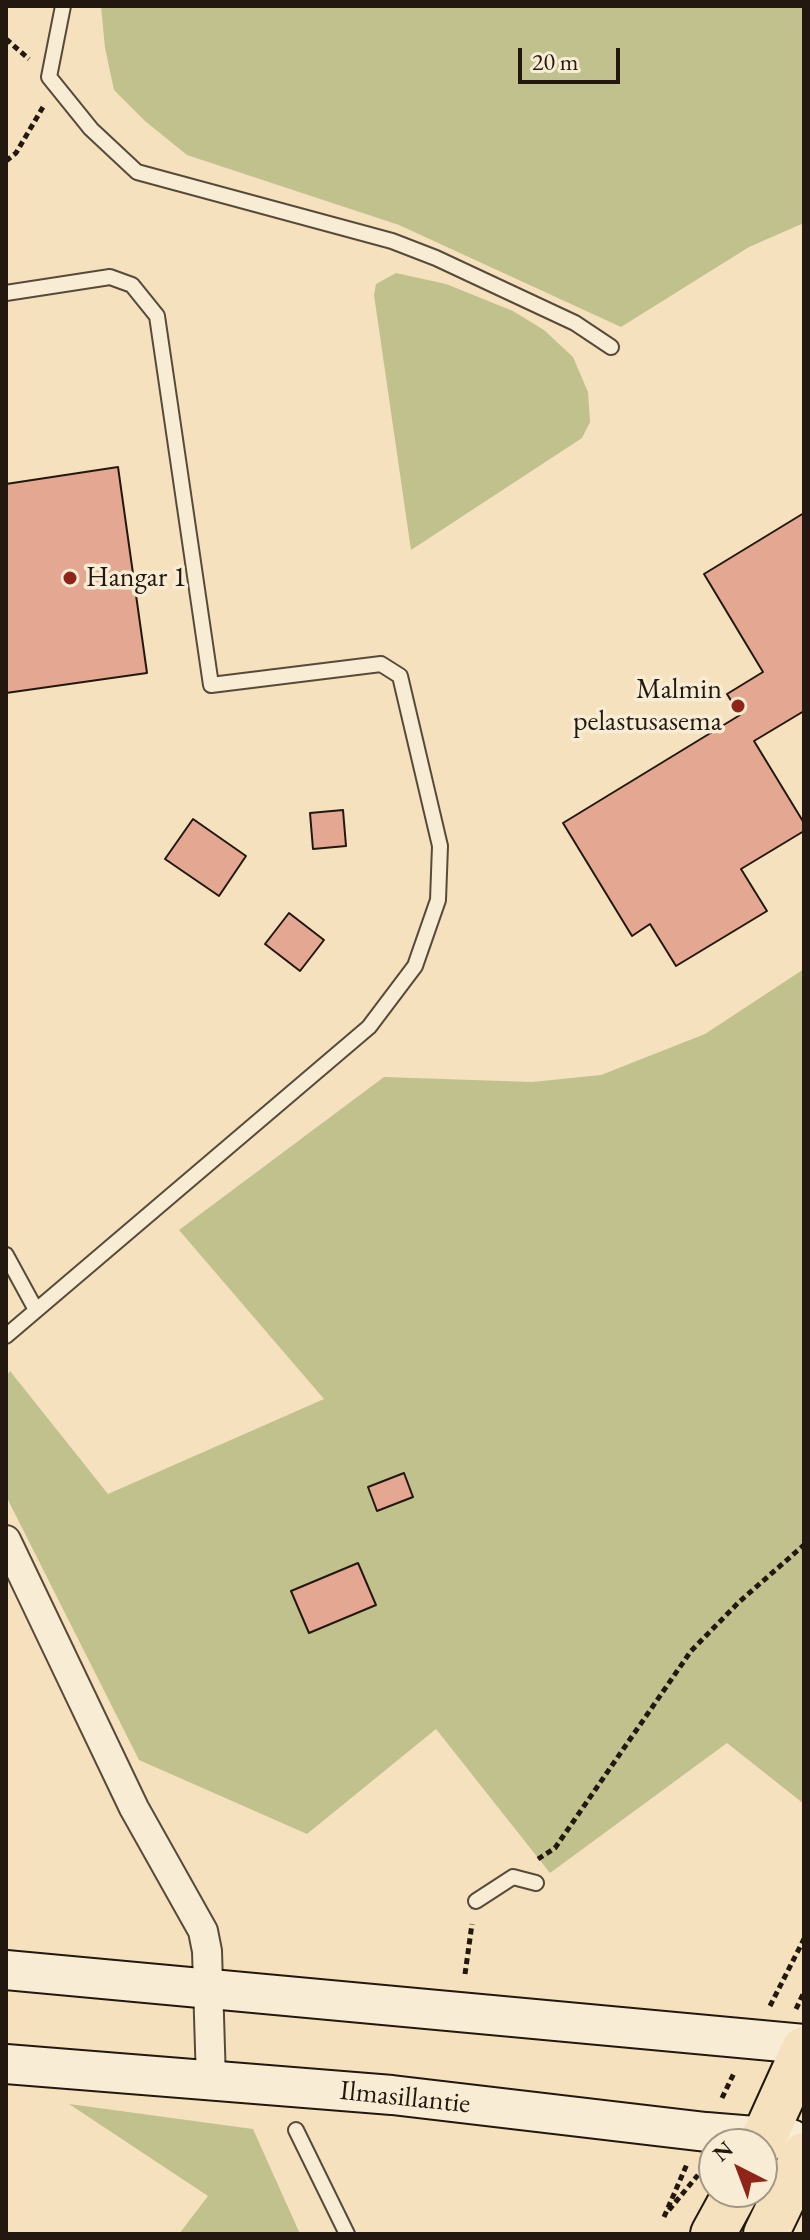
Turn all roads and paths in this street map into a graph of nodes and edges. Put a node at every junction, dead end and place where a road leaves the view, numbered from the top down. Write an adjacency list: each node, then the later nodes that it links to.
1 (63, 6): 2 (lane)
2 (49, 77): 3 (path); 5 (lane)
3 (6, 161)
4 (6, 293): 7 (lane)
5 (611, 347)
6 (6, 1255): 7 (lane)
7 (36, 1310): 8 (lane)
8 (6, 1336)
9 (7, 1543): 17 (street)
10 (804, 1545): 11 (path)
11 (555, 1848)
12 (536, 1883): 13 (lane)
13 (476, 1901): 16 (path)
14 (804, 1939): 18 (path)
15 (6, 1970): 17 (main road)
16 (465, 1974)
17 (209, 1988): 18 (main road); 21 (street)
18 (750, 2041): 19 (main road); 22 (path)
19 (804, 2046): 24 (main road)
20 (6, 2064): 21 (main road, Ilmasillantie)
21 (211, 2081): 26 (main road, Ilmasillantie)
22 (726, 2128)
23 (296, 2130): 29 (lane)
24 (778, 2133)
25 (804, 2155): 31 (main road)
26 (698, 2160)
27 (716, 2164): 27 (path)
28 (714, 2208): 30 (main road)
29 (347, 2234)
30 (713, 2234)
31 (766, 2234)

